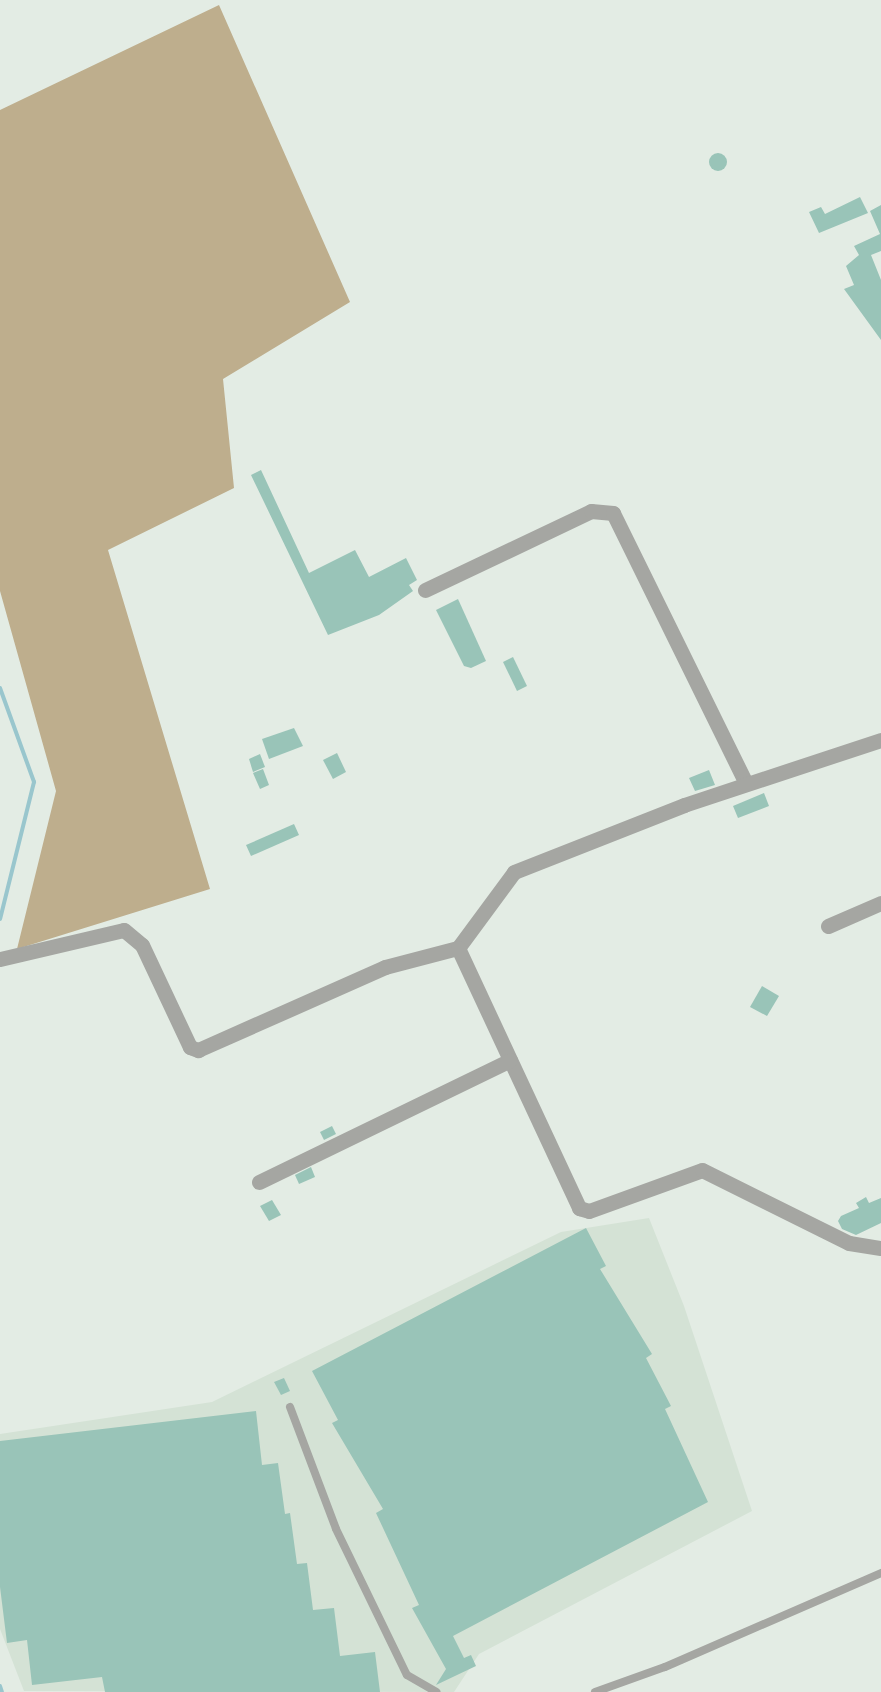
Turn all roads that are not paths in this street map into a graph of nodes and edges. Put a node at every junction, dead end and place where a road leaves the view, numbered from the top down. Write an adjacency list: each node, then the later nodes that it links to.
1 (425, 590): 3 (street)
2 (881, 740): 3 (street)
3 (746, 783): 6 (street)
4 (881, 903): 5 (street)
5 (828, 926)
6 (458, 948): 7 (street); 8 (street)
7 (0, 959)
8 (510, 1060): 9 (street); 10 (street)
9 (259, 1182)
10 (881, 1248)
11 (290, 1407): 13 (lane)
12 (881, 1573): 14 (lane)
13 (437, 1692)
14 (595, 1692)

